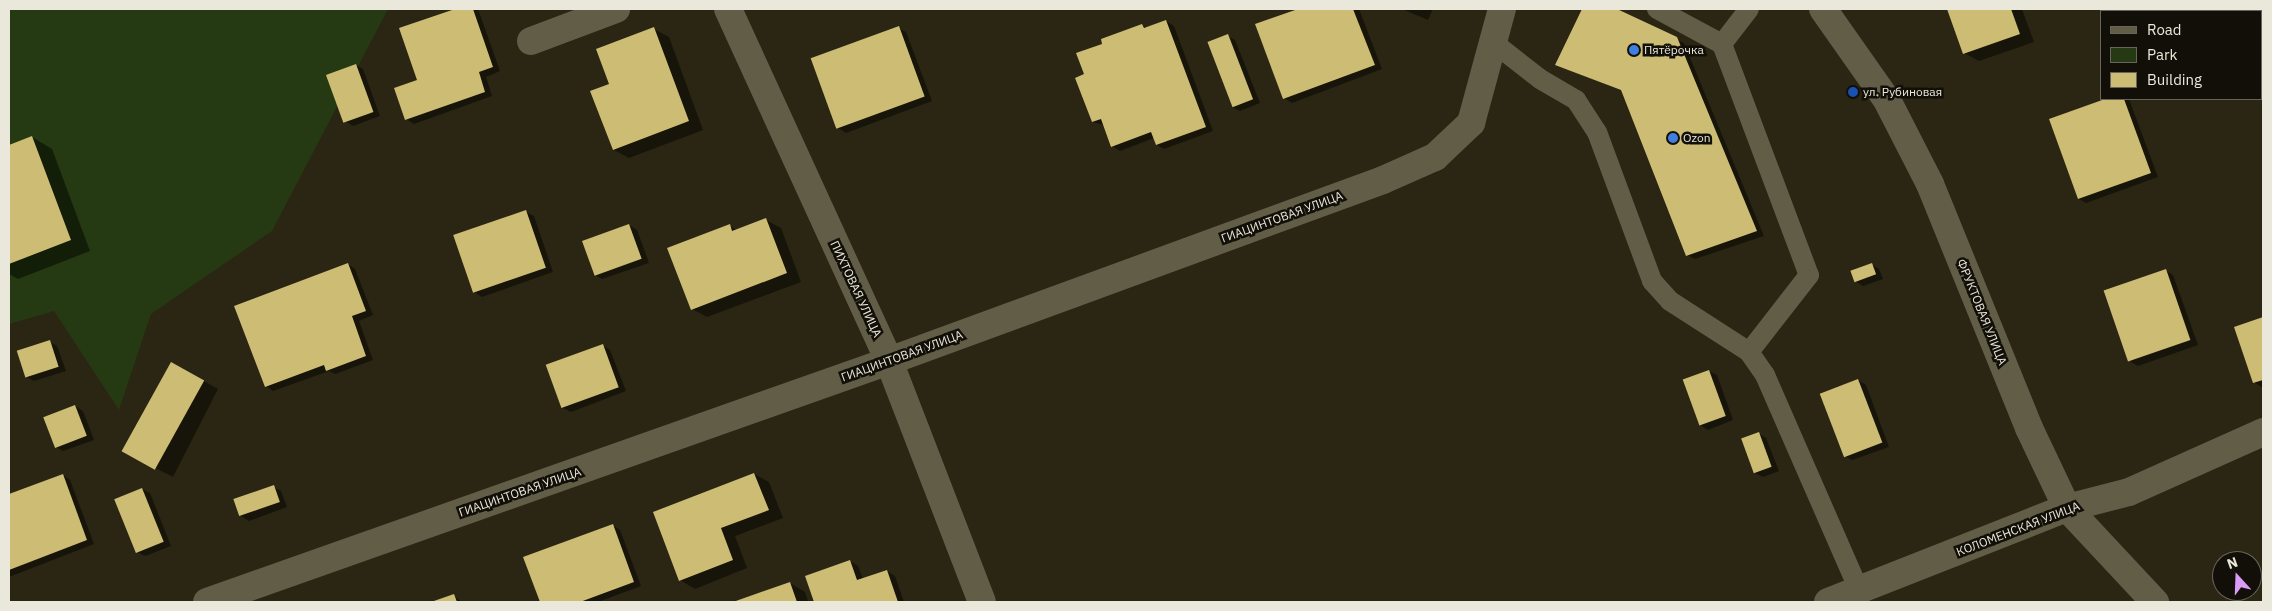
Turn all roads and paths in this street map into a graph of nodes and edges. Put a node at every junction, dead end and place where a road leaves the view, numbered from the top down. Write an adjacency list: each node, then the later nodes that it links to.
1 (616, 9): 7 (street)
2 (728, 9): 11 (street, ПИХТОВАЯ УЛИЦА)
3 (1502, 9): 8 (street, ГИАЦИНТОВАЯ УЛИЦА)
4 (1657, 9): 9 (lane)
5 (1749, 9): 9 (lane)
6 (1823, 9): 13 (street, ФРУКТОВАЯ УЛИЦА)
7 (531, 41)
8 (1494, 42): 10 (lane); 11 (street, ГИАЦИНТОВАЯ УЛИЦА)
9 (1722, 44): 10 (lane)
10 (1749, 352): 14 (lane)
11 (889, 361): 15 (street, ГИАЦИНТОВАЯ УЛИЦА); 16 (street, ПИХТОВАЯ УЛИЦА)
12 (2263, 432): 13 (street, КОЛОМЕНСКАЯ УЛИЦА)
13 (2067, 508): 14 (street, КОЛОМЕНСКАЯ УЛИЦА); 18 (street, ФРУКТОВАЯ УЛИЦА)
14 (1858, 590): 17 (street, КОЛОМЕНСКАЯ УЛИЦА)
15 (207, 602)
16 (982, 602)
17 (1828, 602)
18 (2155, 602)

